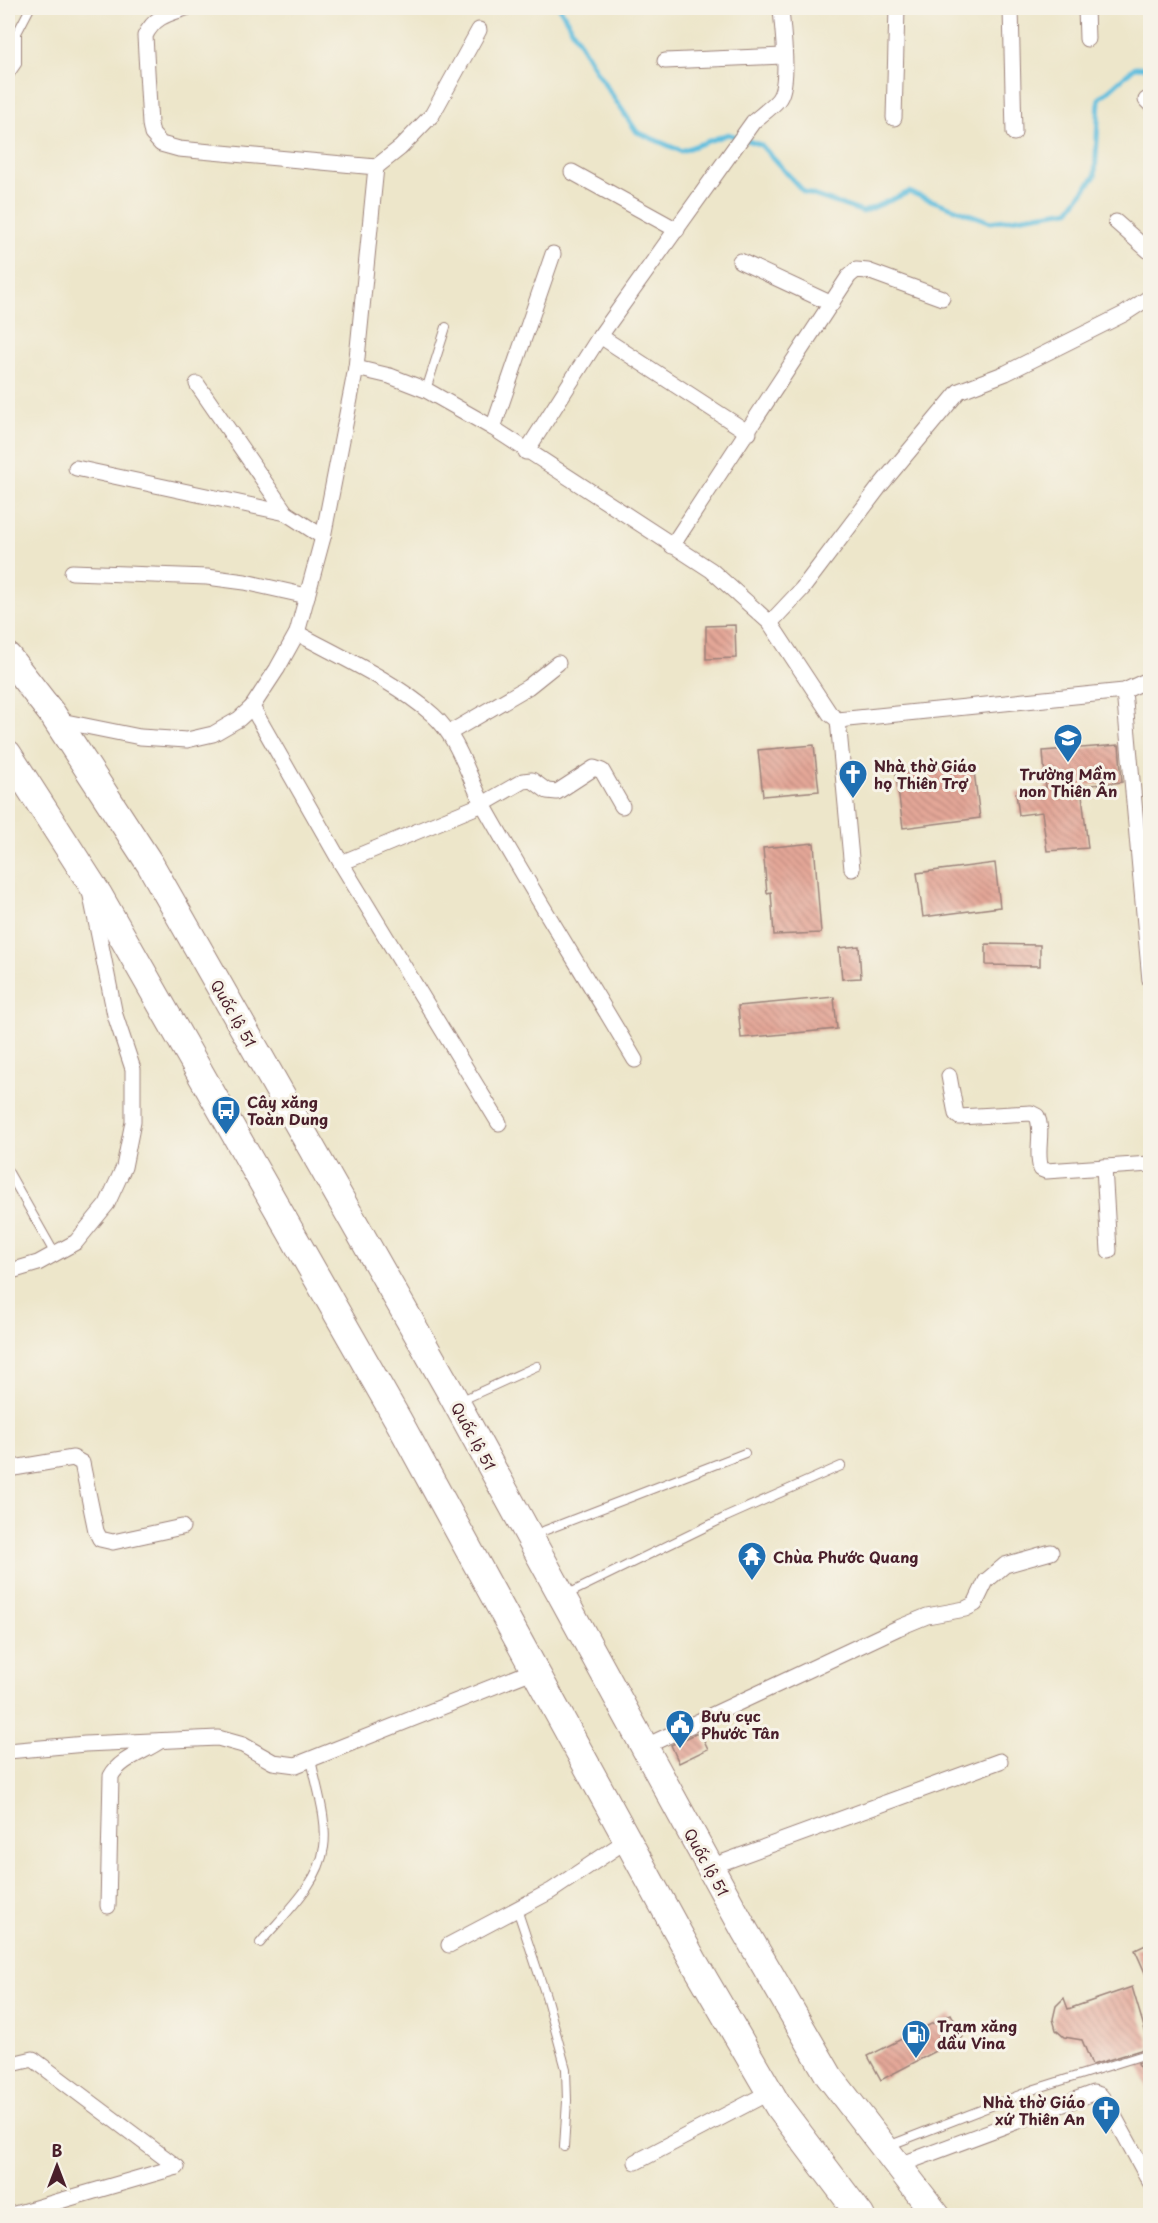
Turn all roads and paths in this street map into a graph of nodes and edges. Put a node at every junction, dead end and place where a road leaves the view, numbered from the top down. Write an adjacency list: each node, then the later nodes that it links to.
1 (186, 8): 14 (street)
2 (781, 8): 9 (street)
3 (897, 8): 12 (street)
4 (1011, 8): 13 (street)
5 (1086, 8): 8 (street)
6 (29, 9): 11 (lane)
7 (479, 30): 14 (street)
8 (1087, 39)
9 (783, 56): 10 (street); 17 (street)
10 (664, 61)
11 (8, 77)
12 (894, 118)
13 (1014, 133)
14 (376, 167): 26 (street)
15 (572, 172): 17 (street)
16 (1116, 222): 18 (street)
17 (677, 230): 25 (street)
18 (1150, 252)
19 (553, 254): 29 (street)
20 (740, 261): 23 (street)
21 (1150, 297): 38 (street)
22 (942, 298): 23 (street)
23 (832, 304): 30 (street)
24 (447, 327): 28 (lane)
25 (600, 336): 30 (street); 31 (street)
26 (356, 369): 28 (street); 34 (street)
27 (197, 384): 33 (street)
28 (426, 390): 29 (street)
29 (493, 428): 31 (street)
30 (749, 433): 35 (street)
31 (526, 452): 35 (street)
32 (76, 468): 33 (street)
33 (286, 513): 34 (street)
34 (323, 537): 37 (street)
35 (672, 546): 38 (street)
36 (72, 572): 37 (street)
37 (307, 596): 39 (street)
38 (770, 623): 46 (street)
39 (297, 633): 44 (street); 47 (street)
40 (8, 657): 45 (highway, Quốc lộ 51)
41 (558, 663): 47 (street)
42 (1150, 679): 43 (street)
43 (1124, 692): 46 (street); 51 (street)
44 (252, 707): 45 (street); 52 (street)
45 (56, 720): 66 (highway, Quốc lộ 51)
46 (838, 720): 53 (street)
47 (449, 733): 49 (street)
48 (8, 754): 54 (highway)
49 (483, 804): 50 (street); 52 (street); 56 (street)
50 (622, 806)
51 (1144, 820): 55 (street)
52 (341, 863): 58 (street)
53 (852, 869)
54 (90, 881): 63 (street); 74 (highway)
55 (1150, 980)
56 (635, 1060)
57 (948, 1076): 60 (street)
58 (499, 1123)
59 (1150, 1164): 60 (street)
60 (1104, 1167): 62 (street)
61 (8, 1171): 63 (lane)
62 (1109, 1251)
63 (55, 1254): 64 (street)
64 (8, 1272)
65 (537, 1366): 66 (lane)
66 (456, 1403): 71 (highway, Quốc lộ 51)
67 (745, 1453): 71 (lane)
68 (841, 1466): 73 (lane)
69 (8, 1469): 70 (street)
70 (182, 1527)
71 (529, 1537): 73 (highway, Quốc lộ 51)
72 (1051, 1552): 76 (street)
73 (562, 1597): 76 (highway, Quốc lộ 51)
74 (534, 1670): 78 (street); 80 (highway)
75 (163, 1740): 77 (street); 78 (street); 82 (street)
76 (644, 1747): 81 (highway, Quốc lộ 51)
77 (8, 1751)
78 (311, 1759): 84 (lane)
79 (1000, 1761): 81 (street)
80 (627, 1840): 83 (street); 88 (highway)
81 (710, 1867): 90 (highway, Quốc lộ 51)
82 (108, 1906)
83 (517, 1909): 85 (street); 89 (lane)
84 (260, 1943)
85 (448, 1945)
86 (1150, 2053): 90 (lane)
87 (8, 2065): 93 (street)
88 (770, 2092): 91 (street); 94 (highway)
89 (564, 2147)
90 (890, 2157): 92 (street); 95 (highway, Quốc lộ 51)
91 (636, 2162)
92 (1150, 2181)
93 (8, 2216)
94 (861, 2216)
95 (937, 2216)

